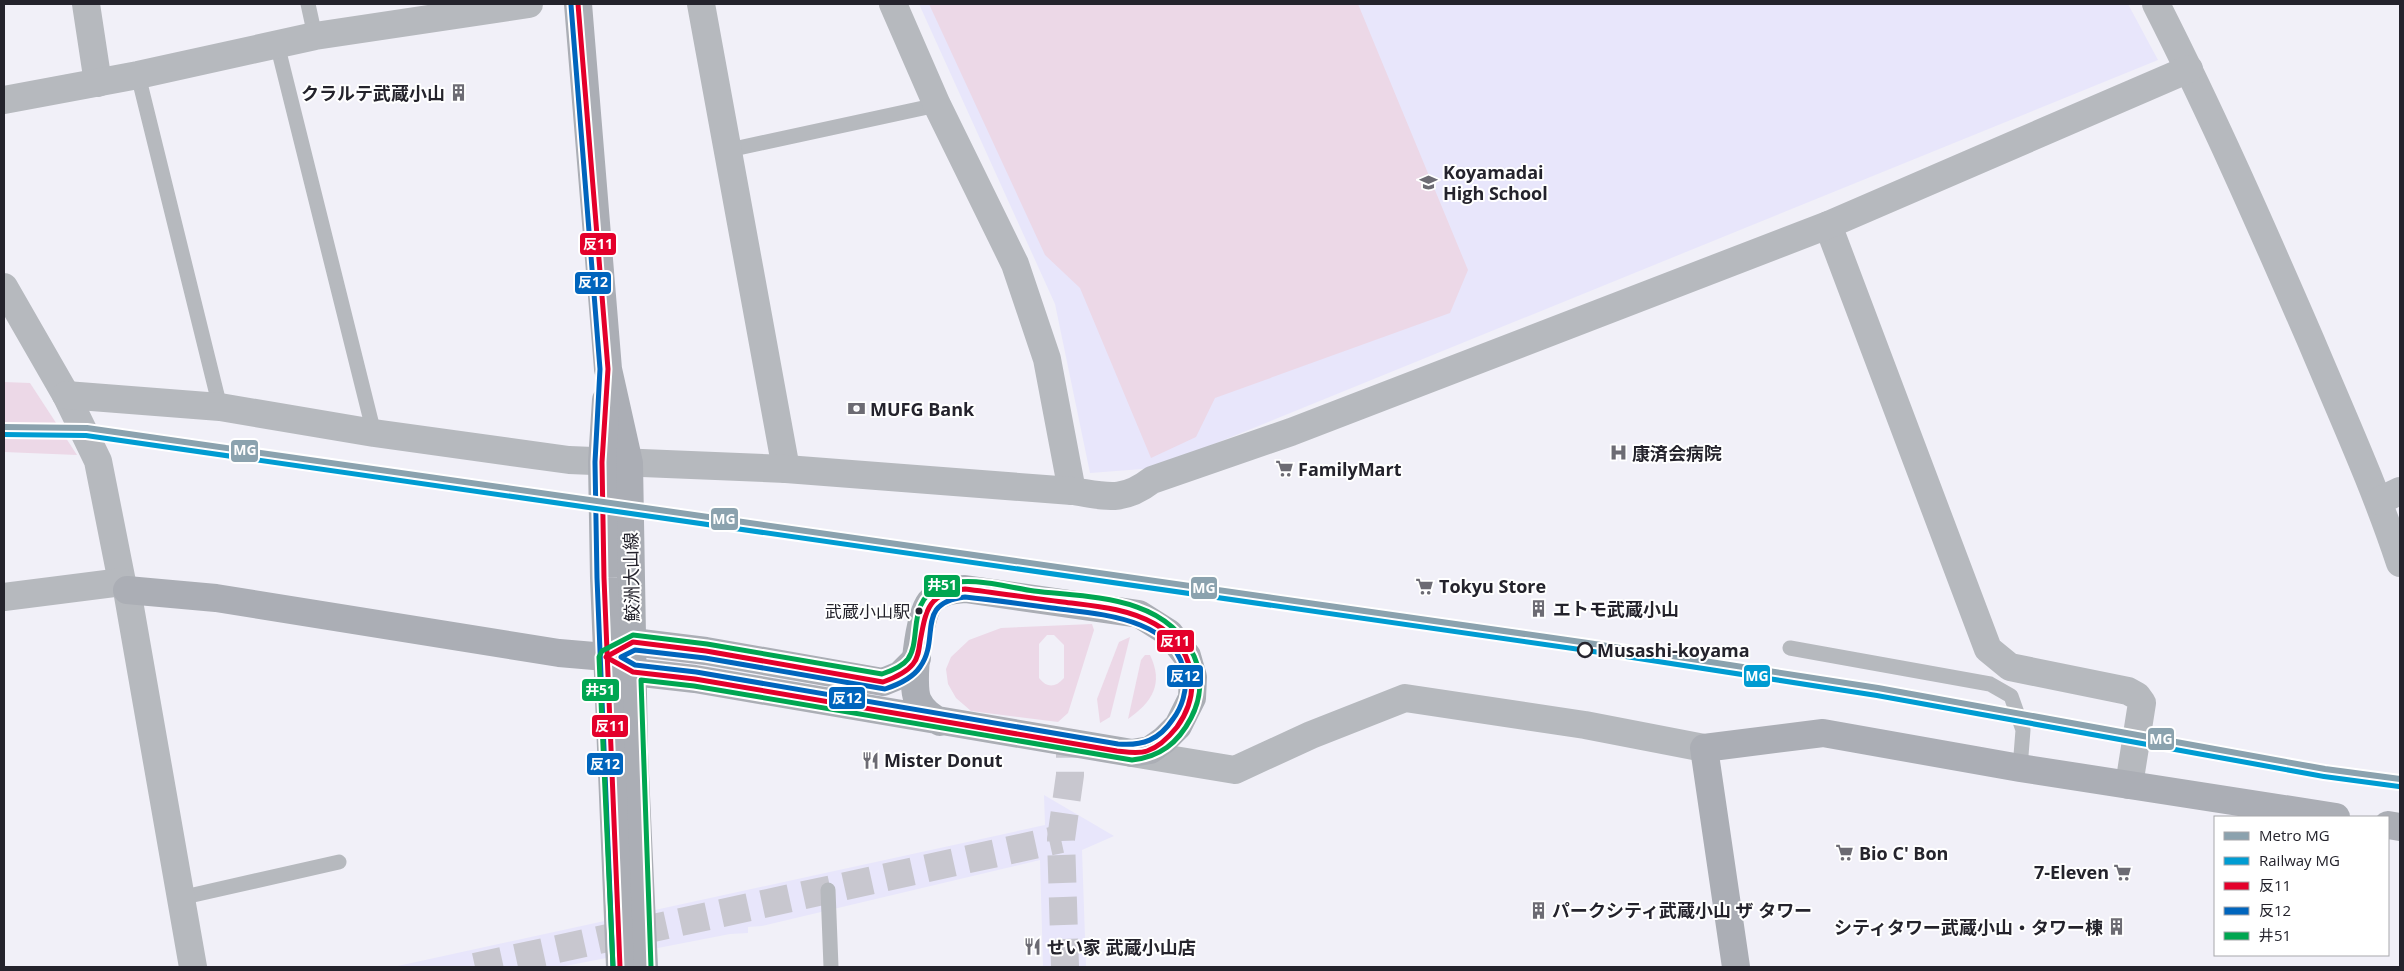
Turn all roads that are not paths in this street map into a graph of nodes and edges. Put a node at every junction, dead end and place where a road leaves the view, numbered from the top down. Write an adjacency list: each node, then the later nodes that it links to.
1 (86, 4): 12 (street)
2 (308, 4): 8 (lane)
3 (528, 4): 8 (street)
4 (578, 4): 21 (street, 鮫洲大山線)
5 (701, 4): 15 (street)
6 (893, 4): 14 (street)
7 (2156, 4): 10 (street)
8 (315, 36): 9 (street)
9 (277, 44): 11 (street); 20 (lane)
10 (2189, 69): 16 (street); 24 (street)
11 (138, 75): 12 (street); 19 (lane)
12 (98, 82): 13 (street)
13 (4, 100)
14 (937, 105): 15 (lane); 23 (street)
15 (729, 150): 22 (street)
16 (1828, 225): 23 (street); 37 (street)
17 (4, 287): 18 (street)
18 (66, 395): 19 (street); 26 (street)
19 (220, 407): 20 (street)
20 (374, 433): 21 (street)
21 (615, 462): 22 (street); 28 (street, 鮫洲大山線); 30 (street, 鮫洲大山線)
22 (786, 469): 23 (street)
23 (1072, 491)
24 (2390, 496): 25 (street)
25 (2400, 563)
26 (124, 586): 27 (street); 30 (street); 41 (street)
27 (4, 597)
28 (633, 642): 30 (street); 31 (street); 32 (street, 鮫洲大山線)
29 (1790, 648): 36 (lane)
30 (606, 657): 32 (street); 43 (street, 鮫洲大山線)
31 (917, 658): 33 (street); 35 (street)
32 (633, 672): 33 (street); 44 (street, 鮫洲大山線)
33 (940, 722): 35 (street)
34 (1704, 748): 35 (street); 36 (street); 46 (street)
35 (1132, 753)
36 (2020, 768): 37 (street)
37 (2129, 785): 38 (street)
38 (2330, 816)
39 (340, 862): 41 (lane)
40 (828, 890): 45 (lane)
41 (180, 898): 42 (street)
42 (194, 967)
43 (620, 967)
44 (644, 967)
45 (830, 967)
46 (1736, 967)

